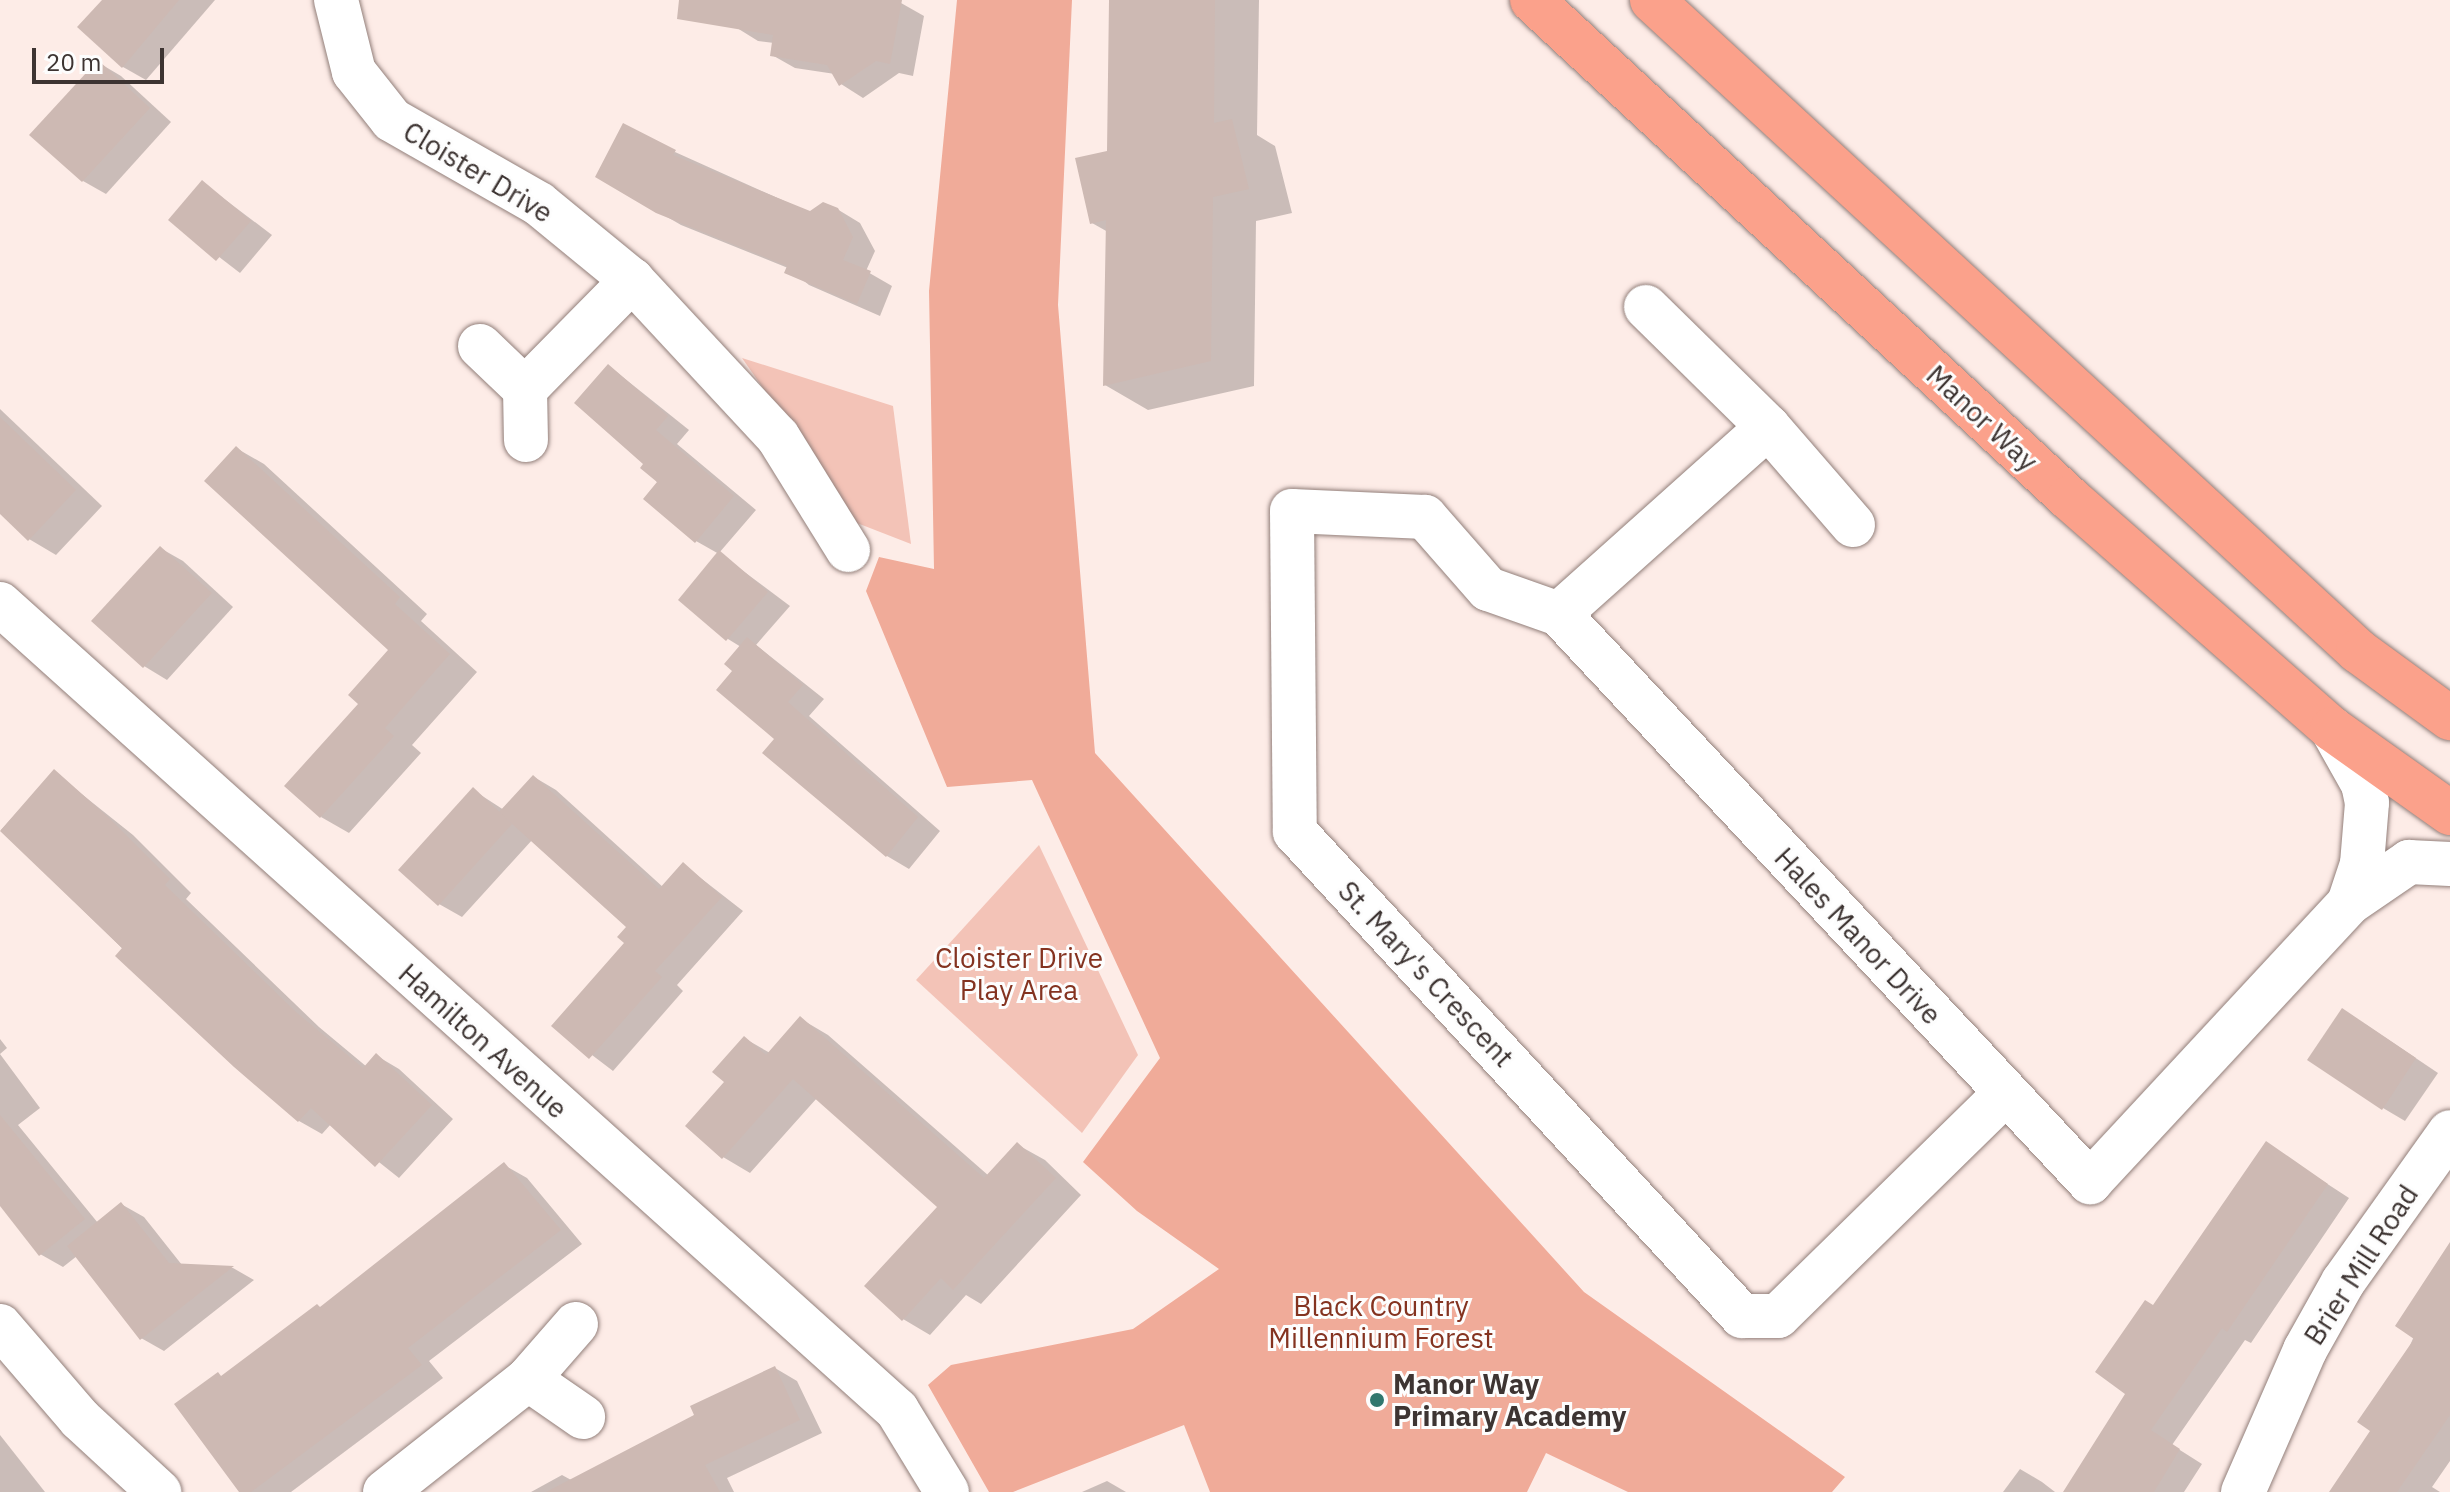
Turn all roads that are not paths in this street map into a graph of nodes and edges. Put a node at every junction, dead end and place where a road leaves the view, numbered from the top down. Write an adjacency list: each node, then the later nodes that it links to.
1 (336, 0): 4 (street, Cloister Drive)
2 (1532, 0): 15 (highway, Manor Way)
3 (1652, 0): 14 (highway)
4 (632, 280): 7 (street); 11 (street, Cloister Drive)
5 (1646, 307): 8 (street)
6 (480, 346): 7 (street)
7 (525, 389): 9 (street)
8 (1768, 427): 10 (street); 13 (street)
9 (526, 440)
10 (1853, 525)
11 (848, 550)
12 (0, 604): 27 (street, Hamilton Avenue)
13 (1559, 614): 19 (street, Hales Manor Drive); 19 (street, St. Mary's Crescent)
14 (2450, 718)
15 (2332, 729): 16 (highway, Manor Way); 18 (street, Hales Manor Drive)
16 (2450, 813)
17 (2450, 864): 18 (street, Hales Manor Drive)
18 (2349, 903): 19 (street, Hales Manor Drive)
19 (2005, 1094)
20 (2450, 1132): 28 (street, Brier Mill Road)
21 (576, 1324): 23 (street)
22 (0, 1326): 25 (street)
23 (528, 1379): 24 (street); 26 (street)
24 (583, 1417)
25 (159, 1492)
26 (385, 1492)
27 (947, 1492)
28 (2243, 1492)

